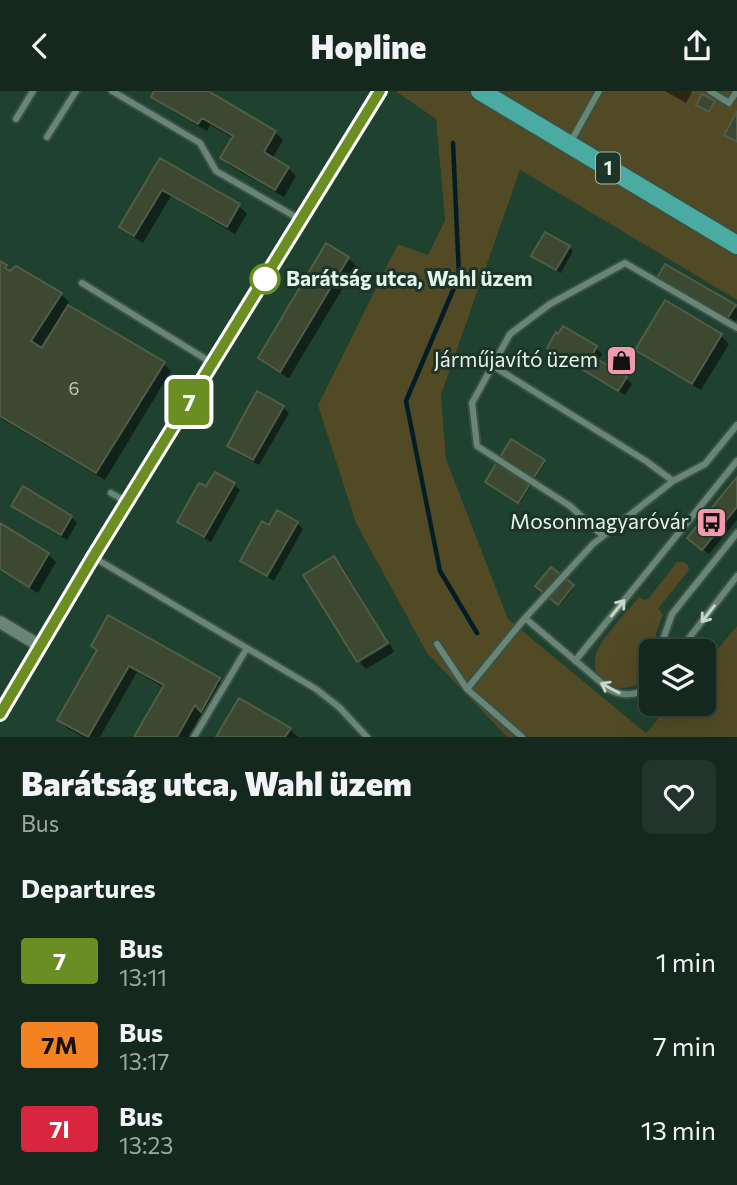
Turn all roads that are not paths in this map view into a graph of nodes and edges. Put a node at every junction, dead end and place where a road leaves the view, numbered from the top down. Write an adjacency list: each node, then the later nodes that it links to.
1 (33, 91): 9 (lane)
2 (76, 91): 10 (lane)
3 (112, 91): 12 (lane)
4 (380, 91): 12 (street)
5 (480, 91): 11 (main road, 1)
6 (599, 91): 11 (lane)
7 (710, 91): 8 (lane)
8 (737, 91)
9 (16, 119)
10 (47, 137)
11 (569, 145): 13 (main road, 1)
12 (301, 219): 16 (street)
13 (737, 245)
14 (82, 283): 16 (lane)
15 (737, 328): 17 (lane)
16 (213, 363): 22 (street)
17 (493, 366): 20 (lane); 24 (lane)
18 (737, 425): 20 (lane)
19 (737, 461): 34 (lane, one-way to 19)
20 (673, 481): 24 (lane)
21 (111, 493): 22 (lane)
22 (127, 502): 25 (street)
23 (737, 533): 29 (lane)
24 (603, 536): 27 (lane)
25 (93, 557): 32 (street); 33 (lane)
26 (737, 576): 30 (lane, one-way to 30)
27 (525, 618): 34 (lane); 35 (lane)
28 (0, 622): 32 (street)
29 (664, 639)
30 (688, 639)
31 (438, 645): 35 (lane)
32 (40, 646): 37 (street)
33 (247, 648): 38 (lane); 39 (lane)
34 (575, 661): 36 (lane, one-way to 34)
35 (467, 689): 40 (lane)
36 (639, 692)
37 (0, 714)
38 (194, 737)
39 (367, 737)
40 (522, 737)

